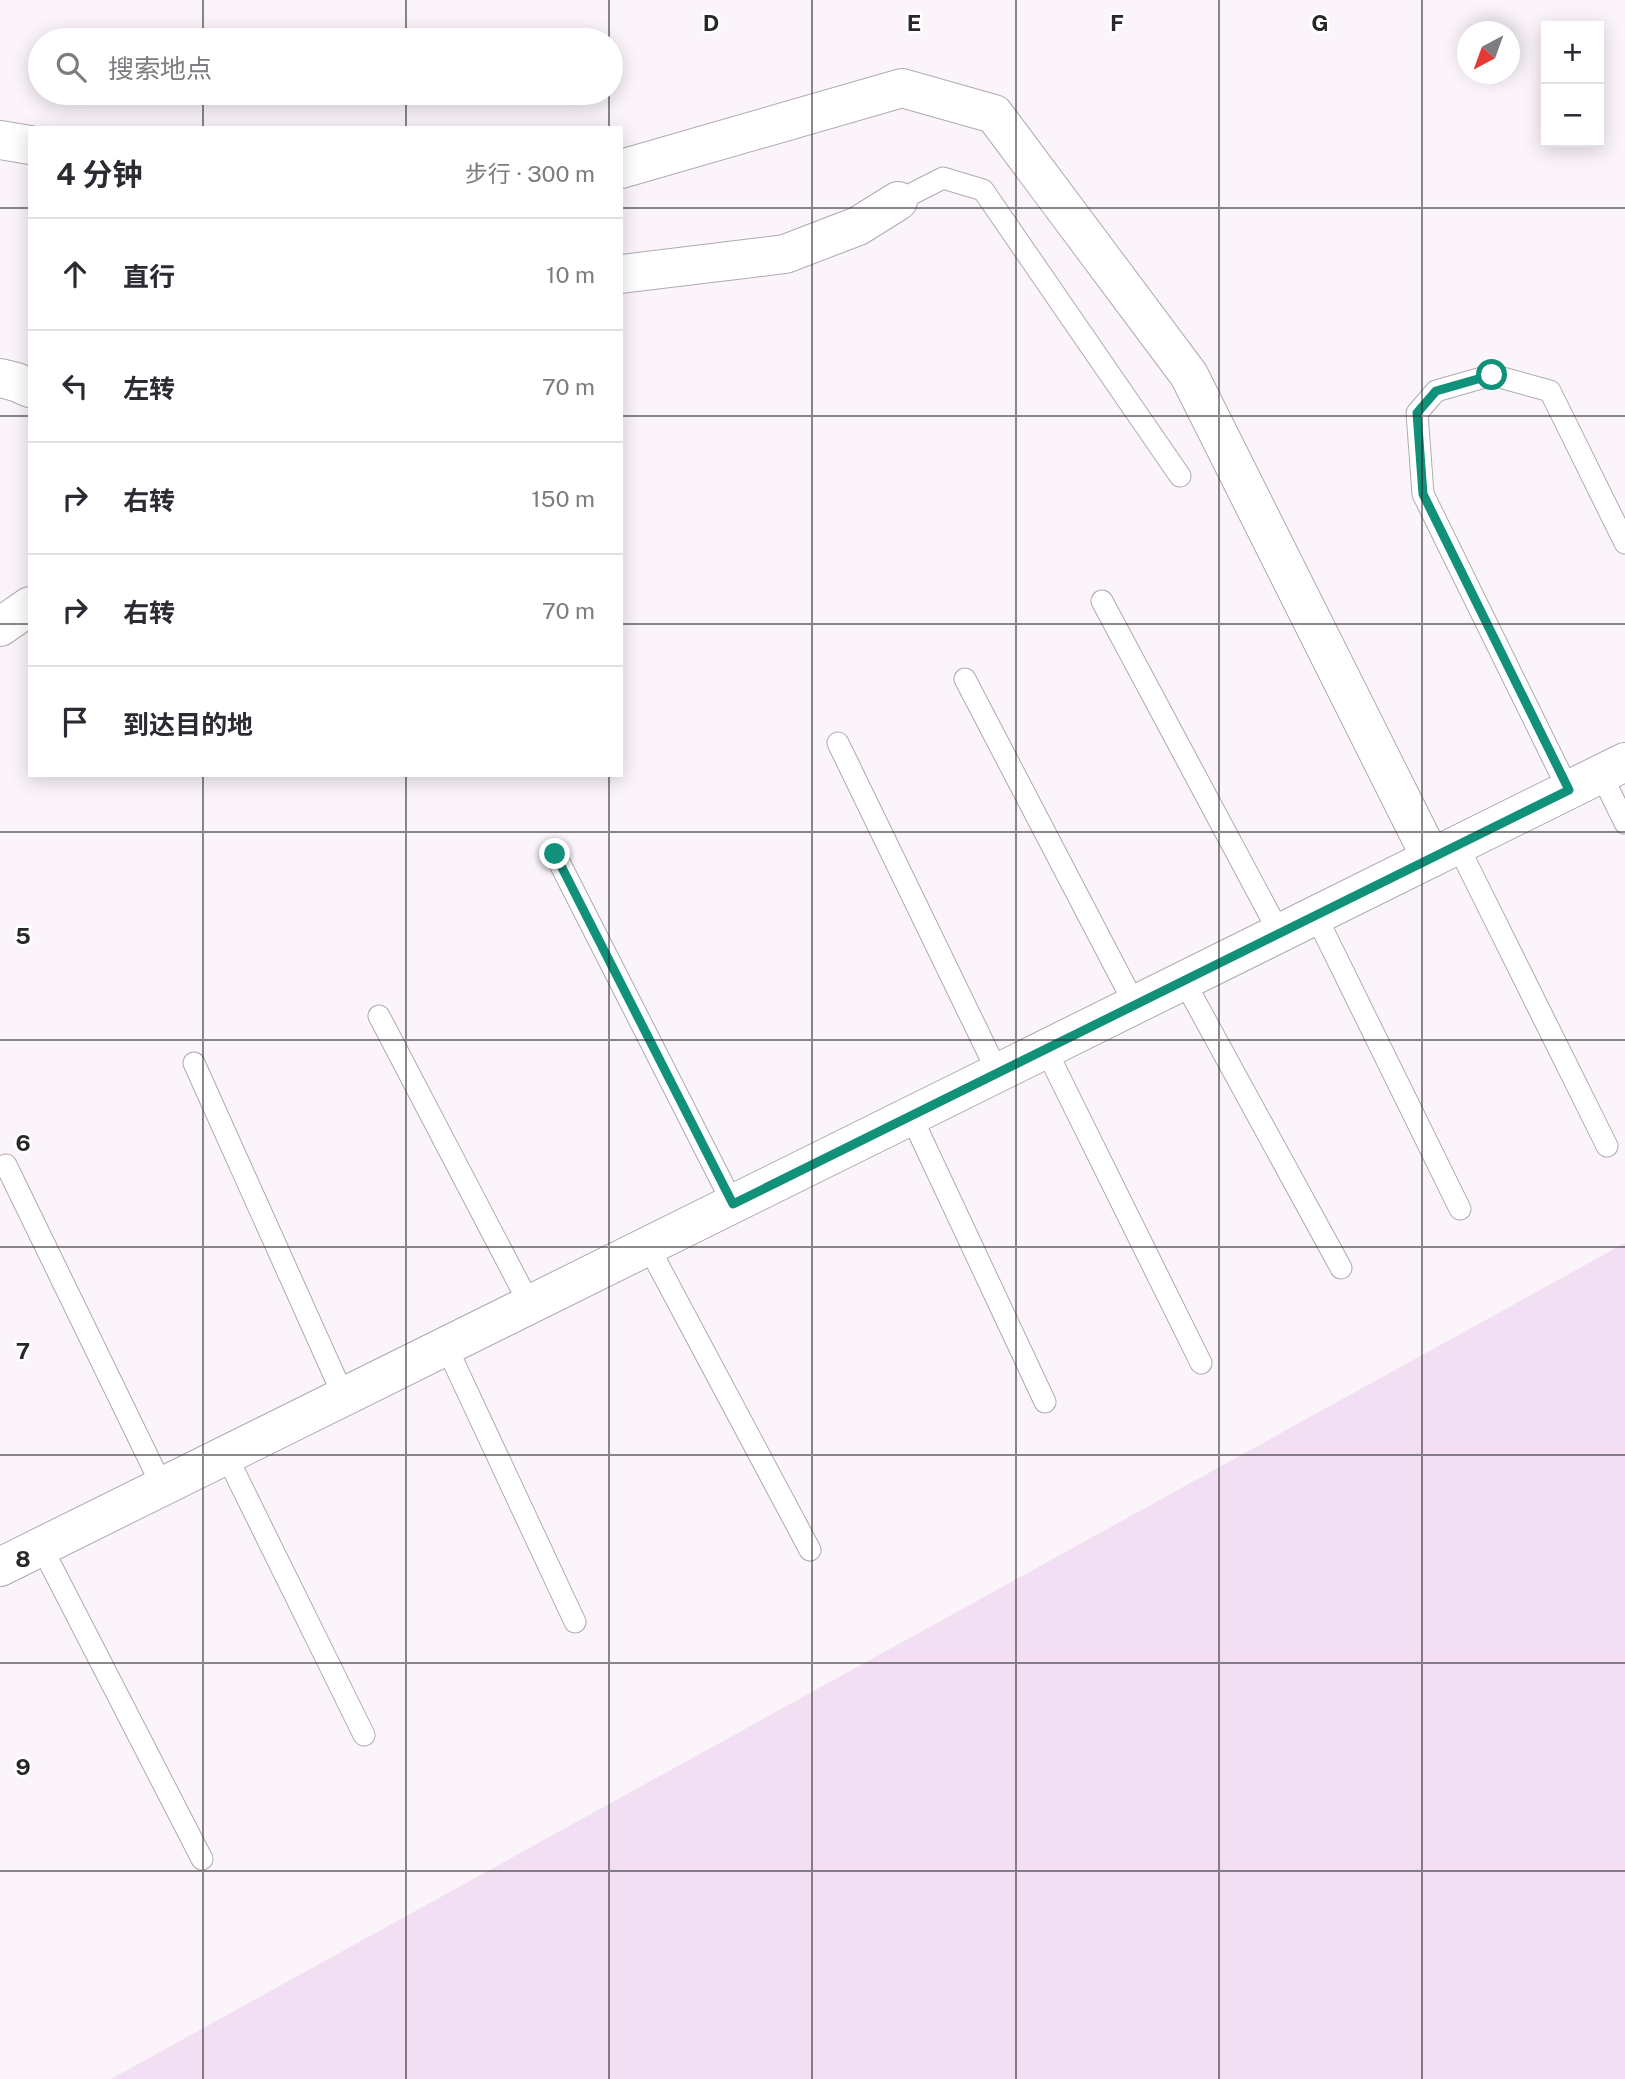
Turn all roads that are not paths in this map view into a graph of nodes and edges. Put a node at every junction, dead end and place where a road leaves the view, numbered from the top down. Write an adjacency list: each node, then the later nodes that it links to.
1 (0, 140): 2 (street)
2 (28, 145)
3 (623, 168): 17 (street)
4 (898, 201): 5 (street); 8 (lane)
5 (623, 274)
6 (0, 378): 7 (street)
7 (28, 387)
8 (1180, 475)
9 (1625, 542): 15 (lane)
10 (1102, 601): 20 (lane)
11 (28, 607): 12 (street)
12 (0, 627)
13 (965, 680): 22 (lane)
14 (838, 743): 26 (lane)
15 (1598, 776): 16 (lane); 17 (street)
16 (1625, 823)
17 (1445, 852): 19 (street); 28 (lane)
18 (555, 854): 30 (lane)
19 (1316, 916): 20 (street); 31 (lane)
20 (1280, 934): 21 (street)
21 (1184, 981): 22 (street); 33 (lane)
22 (1135, 1005): 24 (street)
23 (379, 1016): 34 (lane)
24 (1046, 1050): 26 (street); 36 (lane)
25 (194, 1063): 37 (lane)
26 (998, 1073): 27 (street)
27 (911, 1116): 30 (street); 38 (lane)
28 (1607, 1146)
29 (6, 1165): 40 (lane)
30 (733, 1204): 32 (street)
31 (1461, 1209)
32 (648, 1246): 34 (street); 42 (lane)
33 (1340, 1268)
34 (530, 1305): 35 (street)
35 (446, 1346): 37 (street); 44 (lane)
36 (1201, 1363)
37 (344, 1397): 39 (street)
38 (1045, 1402)
39 (226, 1455): 40 (street); 45 (lane)
40 (162, 1486): 41 (street)
41 (41, 1546): 43 (street); 46 (lane)
42 (810, 1550)
43 (0, 1567)
44 (575, 1622)
45 (363, 1735)
46 (202, 1859)

